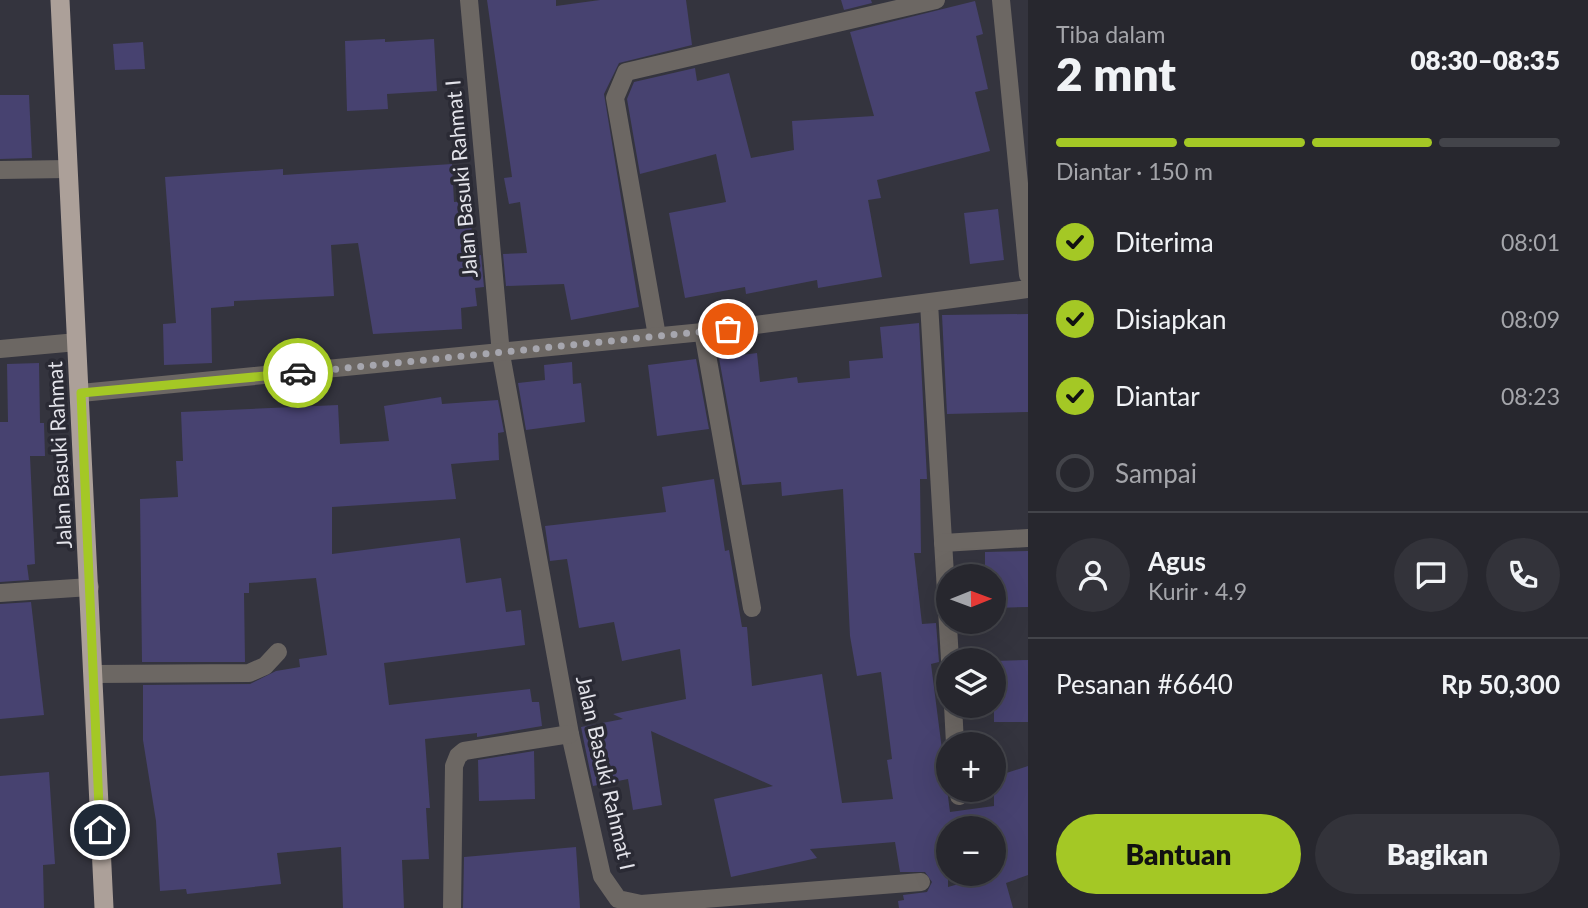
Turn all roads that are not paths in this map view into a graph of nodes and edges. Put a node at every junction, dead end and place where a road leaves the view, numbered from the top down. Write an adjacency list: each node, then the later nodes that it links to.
1 (60, 0): 5 (highway, Jalan Basuki Rahmat)
2 (469, 0): 14 (street, Jalan Basuki Rahmat I)
3 (936, 0): 11 (street)
4 (1001, 0): 7 (street)
5 (68, 169): 6 (street); 12 (highway, Jalan Basuki Rahmat)
6 (0, 170)
7 (1028, 275)
8 (1028, 289): 9 (street)
9 (929, 303): 10 (street); 17 (street)
10 (703, 332): 11 (street); 20 (street)
11 (657, 336): 14 (street)
12 (77, 342): 13 (street); 15 (highway, Jalan Basuki Rahmat)
13 (0, 349)
14 (501, 354): 15 (street); 24 (street, Jalan Basuki Rahmat I)
15 (81, 393): 18 (highway, Jalan Basuki Rahmat)
16 (1028, 538): 17 (street)
17 (943, 543): 21 (street)
18 (90, 587): 19 (street); 23 (highway, Jalan Basuki Rahmat)
19 (0, 593)
20 (752, 608)
21 (949, 648)
22 (278, 652): 23 (street)
23 (94, 674): 27 (highway, Jalan Basuki Rahmat)
24 (570, 734): 26 (street, Jalan Basuki Rahmat I); 28 (street)
25 (921, 883): 26 (street, Jalan Basuki Rahmat I)
26 (612, 903)
27 (104, 908)
28 (452, 908)

